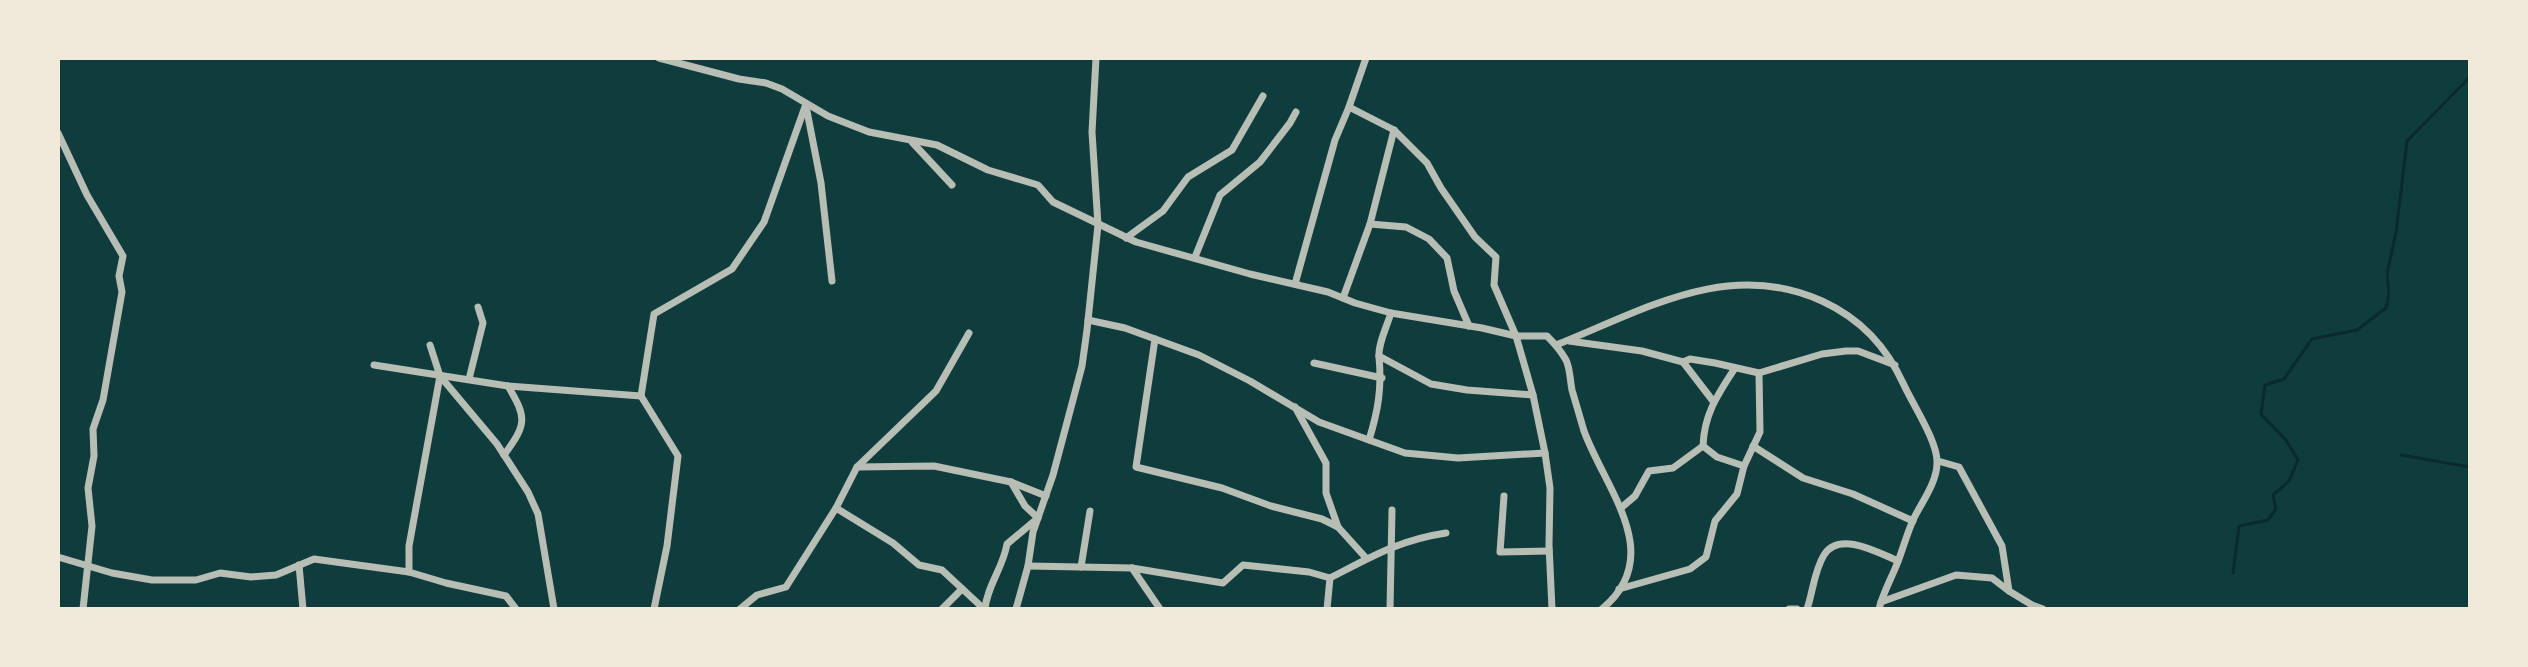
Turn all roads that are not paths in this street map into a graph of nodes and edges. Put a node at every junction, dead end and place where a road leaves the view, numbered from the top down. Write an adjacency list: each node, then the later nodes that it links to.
1 (659, 58): 5 (street)
2 (1096, 58): 13 (street)
3 (1366, 58): 6 (street)
4 (1263, 96): 14 (street)
5 (806, 104): 10 (street); 16 (street); 41 (street)
6 (1349, 107): 8 (street); 17 (street)
7 (1296, 112): 15 (street)
8 (1394, 130): 12 (street); 24 (street)
9 (58, 133): 69 (street)
10 (911, 140): 11 (street); 13 (street)
11 (952, 185)
12 (1370, 224): 18 (street); 22 (street)
13 (1098, 225): 14 (street); 21 (street)
14 (1126, 238): 15 (street)
15 (1195, 257): 17 (street)
16 (832, 281)
17 (1295, 284): 18 (street)
18 (1343, 298): 20 (street)
19 (478, 307): 38 (street)
20 (1391, 313): 22 (street); 29 (street)
21 (1088, 320): 25 (street); 53 (street)
22 (1469, 326): 24 (street)
23 (969, 333): 51 (street)
24 (1516, 336): 28 (street); 40 (street)
25 (1155, 339): 43 (street); 61 (street)
26 (1567, 341): 28 (street); 30 (street); 33 (street)
27 (430, 345): 36 (street)
28 (1556, 345): 55 (street)
29 (1379, 356): 37 (street); 40 (street)
30 (1683, 362): 34 (street); 42 (street)
31 (1314, 363): 37 (street)
32 (374, 365): 36 (street)
33 (1895, 365): 35 (street); 49 (street)
34 (1735, 368): 35 (street); 42 (street)
35 (1759, 373): 46 (street)
36 (440, 376): 38 (street); 48 (street); 73 (street)
37 (1382, 378): 44 (street)
38 (469, 379): 39 (street)
39 (508, 386): 41 (street); 48 (street)
40 (1533, 395): 47 (street)
41 (641, 396): 83 (street)
42 (1713, 401): 45 (street)
43 (1294, 405): 44 (street); 61 (street)
44 (1369, 440): 47 (street)
45 (1703, 446): 50 (street); 55 (street)
46 (1753, 446): 50 (street); 60 (street)
47 (1545, 453): 64 (street)
48 (504, 455): 82 (street)
49 (1938, 461): 60 (street); 77 (street)
50 (1744, 466): 76 (street)
51 (857, 467): 52 (street); 56 (street)
52 (1011, 482): 53 (street); 59 (street)
53 (1046, 496): 59 (street)
54 (1504, 496): 64 (street)
55 (1622, 507): 76 (street)
56 (836, 508): 75 (street); 84 (street)
57 (1392, 510): 63 (street)
58 (1090, 511): 71 (street)
59 (1038, 518): 70 (street); 86 (street)
60 (1913, 521): 67 (street)
61 (1338, 527): 66 (street)
62 (1446, 533): 63 (street)
63 (1391, 548): 66 (street); 90 (street)
64 (1549, 551): 91 (street)
65 (58, 557): 69 (street)
66 (1366, 558): 74 (street)
67 (1898, 561): 78 (street); 95 (street)
68 (299, 565): 69 (street); 73 (street); 80 (street)
69 (87, 566): 79 (street)
70 (1028, 566): 71 (street); 87 (street)
71 (1081, 567): 72 (street)
72 (1132, 568): 74 (street); 88 (street)
73 (409, 572): 81 (street)
74 (1330, 578): 89 (street)
75 (962, 589): 85 (street); 86 (street)
76 (1619, 589): 92 (street)
77 (2009, 591): 78 (street); 96 (street)
78 (1880, 606)
79 (83, 609)
80 (303, 609)
81 (516, 609)
82 (554, 609)
83 (654, 609)
84 (740, 609)
85 (942, 609)
86 (984, 609)
87 (1016, 609)
88 (1160, 609)
89 (1327, 609)
90 (1390, 609)
91 (1552, 609)
92 (1602, 609)
93 (1789, 609): 94 (street)
94 (1797, 609)
95 (1807, 609)
96 (2043, 609)

